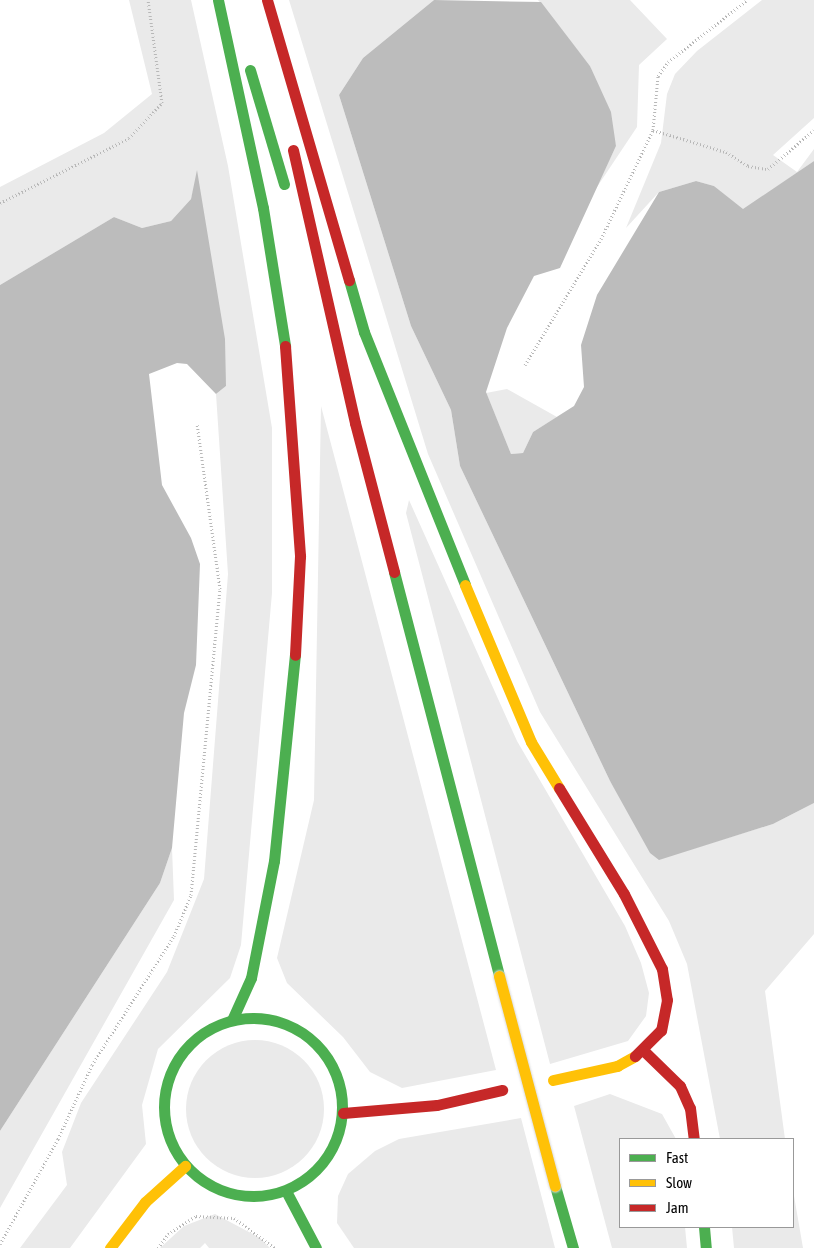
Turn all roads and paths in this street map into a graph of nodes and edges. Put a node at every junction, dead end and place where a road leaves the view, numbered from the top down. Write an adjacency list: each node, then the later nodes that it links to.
1 (148, 0): 14 (path)
2 (218, 0): 19 (main road)
3 (229, 0): 7 (main road)
4 (258, 0): 9 (main road)
5 (267, 0): 20 (main road)
6 (746, 0): 10 (path)
7 (237, 28)
8 (246, 56): 13 (main road)
9 (278, 86)
10 (653, 130): 11 (path); 16 (path)
11 (814, 130)
12 (289, 134): 18 (main road)
13 (288, 197)
14 (0, 203)
15 (296, 225): 18 (main road)
16 (525, 365)
17 (197, 423): 28 (path)
18 (356, 423): 33 (main road, bridge)
19 (232, 1020): 23 (main road); 25 (main road)
20 (644, 1051): 21 (main road); 24 (main road)
21 (553, 1080)
22 (502, 1090): 23 (main road)
23 (343, 1113): 26 (main road)
24 (694, 1138)
25 (185, 1166): 26 (main road); 29 (main road)
26 (286, 1191): 32 (main road)
27 (704, 1228): 34 (main road)
28 (0, 1244)
29 (110, 1248)
30 (158, 1248): 31 (path)
31 (276, 1248)
32 (316, 1248)
33 (573, 1248)
34 (706, 1248)

